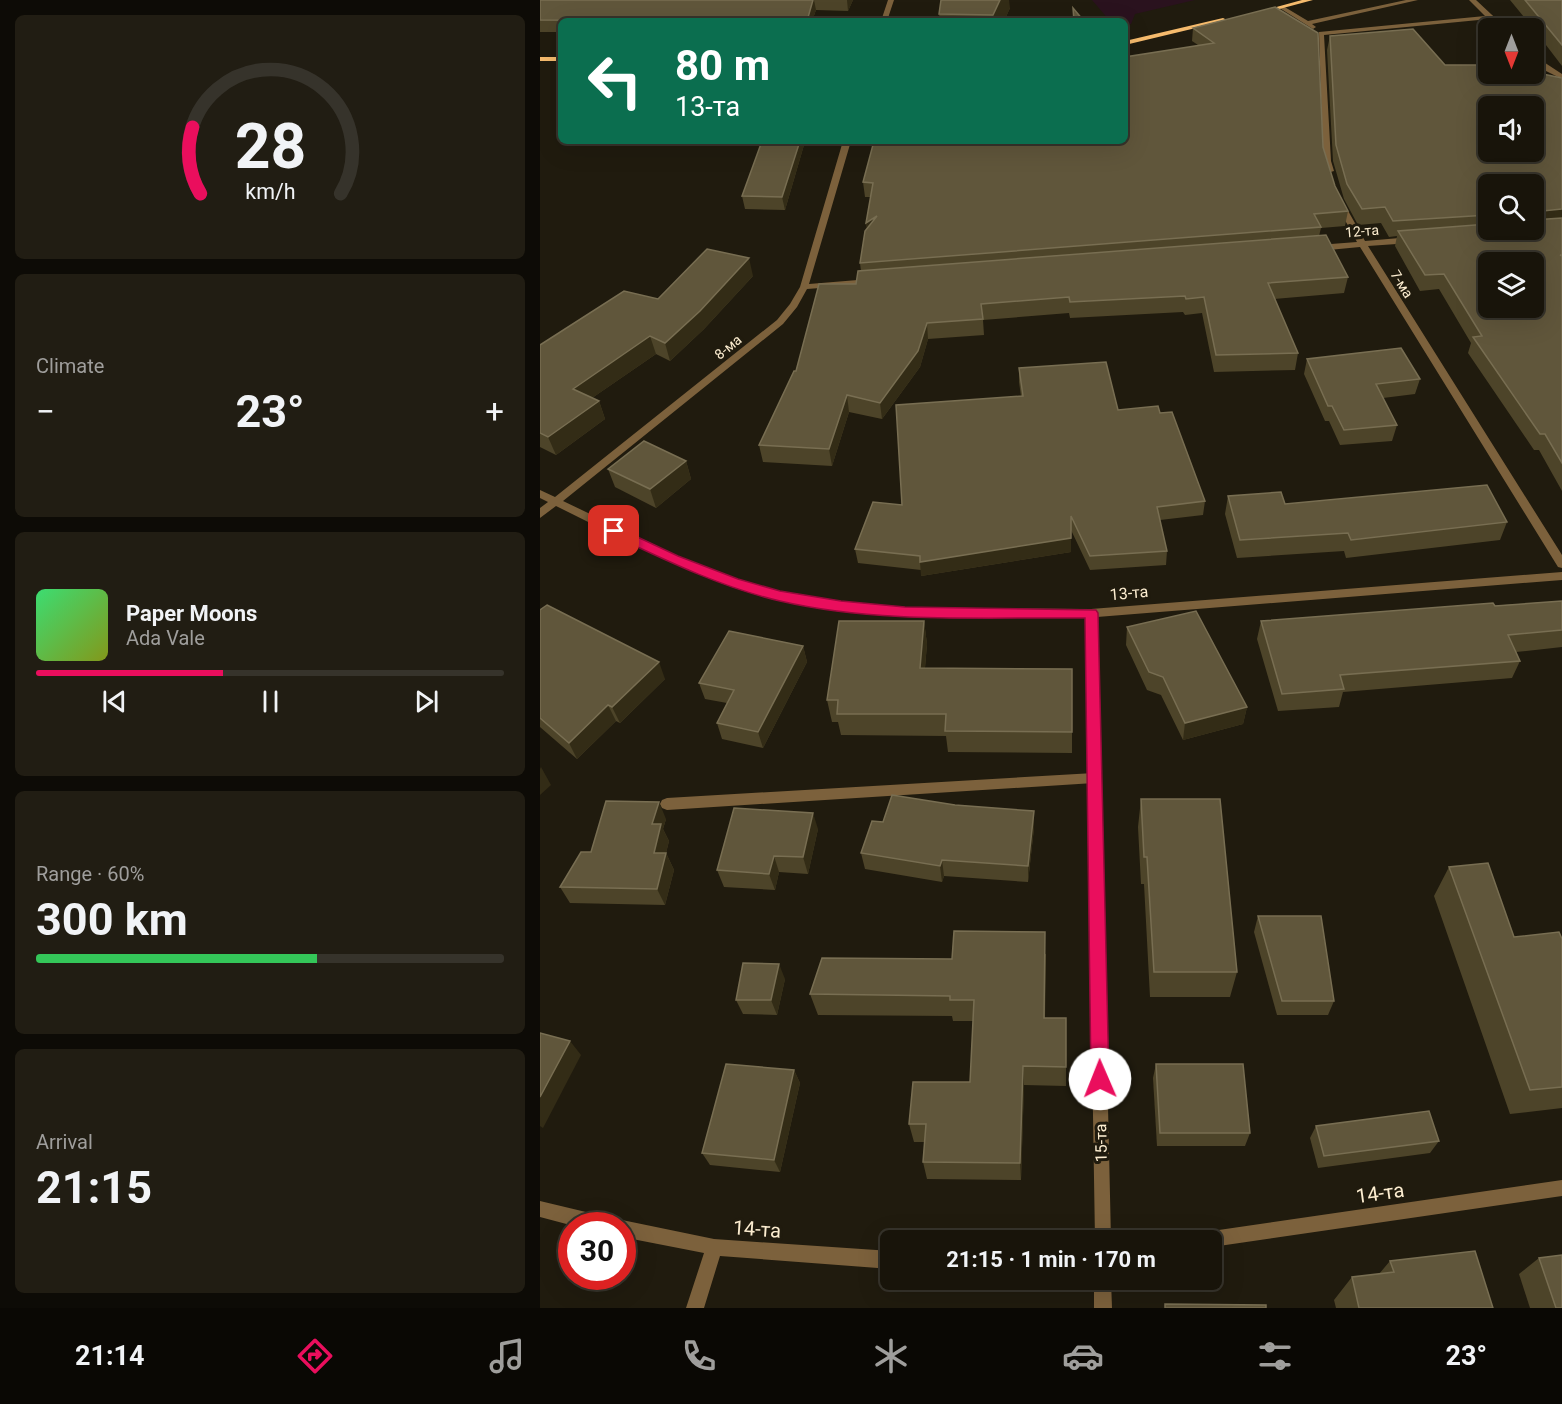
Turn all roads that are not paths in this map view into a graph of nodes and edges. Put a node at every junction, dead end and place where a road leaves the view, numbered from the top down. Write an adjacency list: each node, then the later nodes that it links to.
1 (891, 0): 7 (street)
2 (1310, 0): 5 (street)
3 (1415, 0): 11 (street)
4 (1472, 0): 9 (street)
5 (1281, 7): 6 (street); 11 (street)
6 (1256, 13)
7 (885, 18)
8 (1235, 18): 13 (street)
9 (1491, 18)
10 (1478, 19): 12 (street)
11 (1306, 23): 12 (street)
12 (1321, 33): 20 (street, 7-ма)
13 (1128, 42)
14 (540, 59): 15 (street)
15 (558, 59)
16 (1544, 67): 17 (street)
17 (1562, 77)
18 (846, 144): 23 (street, 8-ма)
19 (1421, 240): 20 (street, 12-та)
20 (1362, 244): 21 (street, 12-та); 27 (street, 7-ма)
21 (1302, 249)
22 (875, 282): 23 (street)
23 (804, 287): 25 (street, 8-ма)
24 (540, 494): 25 (street, 13-та)
25 (555, 502): 26 (street, 8-ма); 29 (street, 13-та)
26 (540, 514)
27 (1562, 564)
28 (1562, 576): 29 (street, 13-та)
29 (1092, 613): 30 (street, 15-та)
30 (1094, 778): 31 (street); 35 (street, 15-та)
31 (667, 804)
32 (1562, 1188): 37 (street, 14-та)
33 (540, 1209): 34 (street)
34 (558, 1213)
35 (1103, 1230)
36 (636, 1231): 38 (street, 14-та)
37 (1222, 1238)
38 (714, 1247): 39 (street, 14-та); 41 (street)
39 (880, 1259)
40 (1103, 1290): 42 (street)
41 (695, 1308)
42 (1103, 1308)

